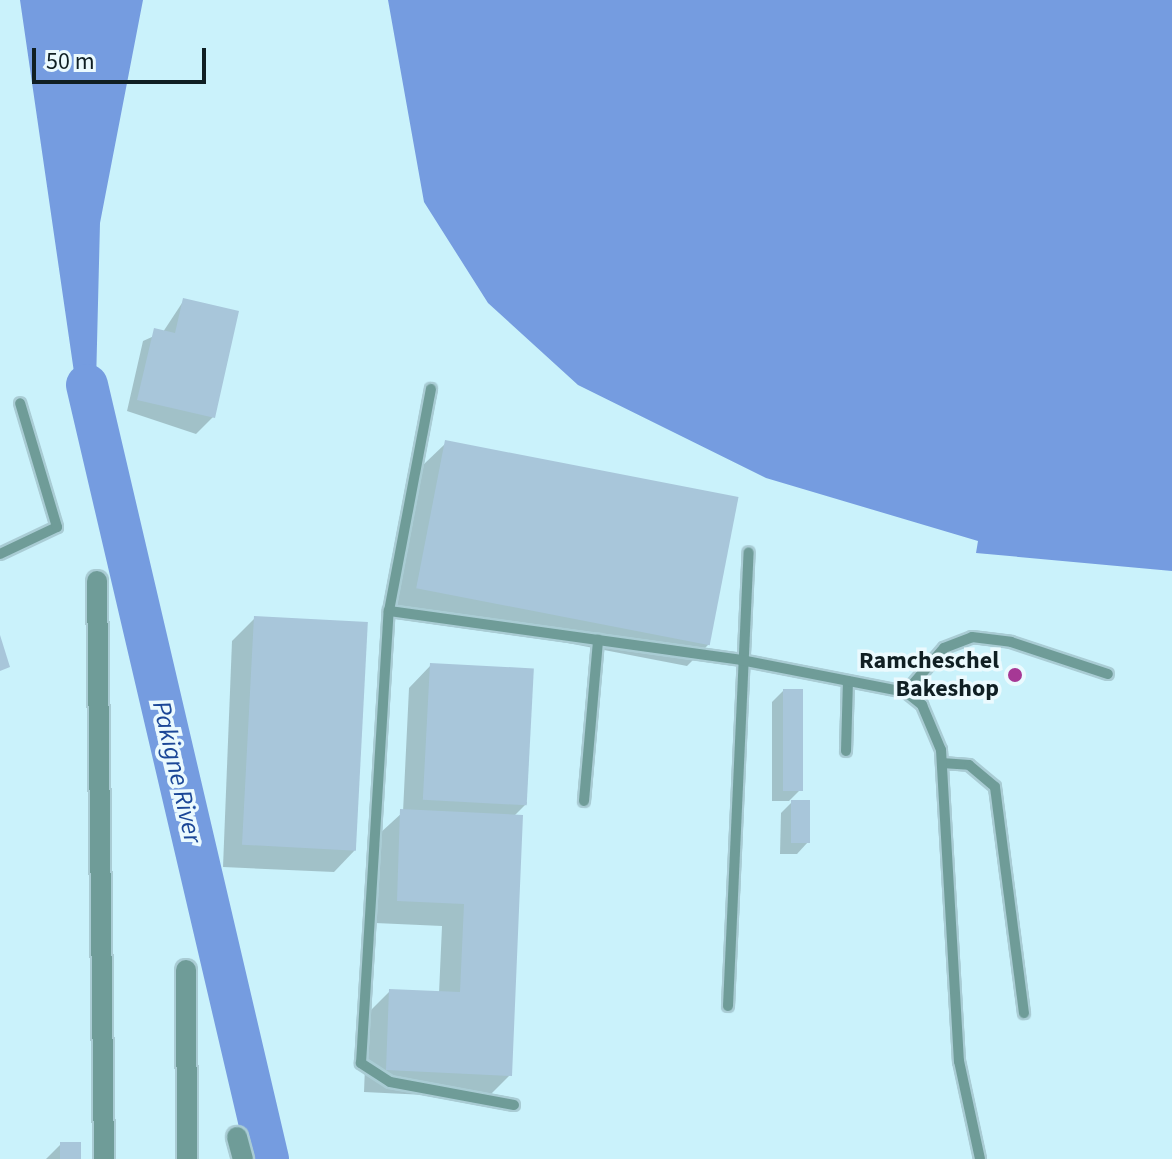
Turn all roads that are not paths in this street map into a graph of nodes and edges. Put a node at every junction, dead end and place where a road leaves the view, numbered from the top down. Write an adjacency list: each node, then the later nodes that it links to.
1 (431, 389): 6 (lane)
2 (20, 403): 4 (lane)
3 (749, 552): 8 (lane)
4 (0, 554)
5 (97, 581): 20 (street)
6 (389, 611): 7 (lane); 18 (lane)
7 (598, 640): 8 (lane); 14 (lane)
8 (741, 660): 10 (lane); 16 (lane)
9 (1108, 674): 11 (lane)
10 (848, 681): 11 (lane); 12 (lane)
11 (906, 692): 13 (lane)
12 (846, 751)
13 (942, 763): 17 (lane); 23 (lane)
14 (584, 801)
15 (186, 970): 21 (street)
16 (728, 1006)
17 (1024, 1013)
18 (514, 1105)
19 (237, 1137): 22 (street)
20 (104, 1159)
21 (187, 1159)
22 (243, 1159)
23 (980, 1159)

